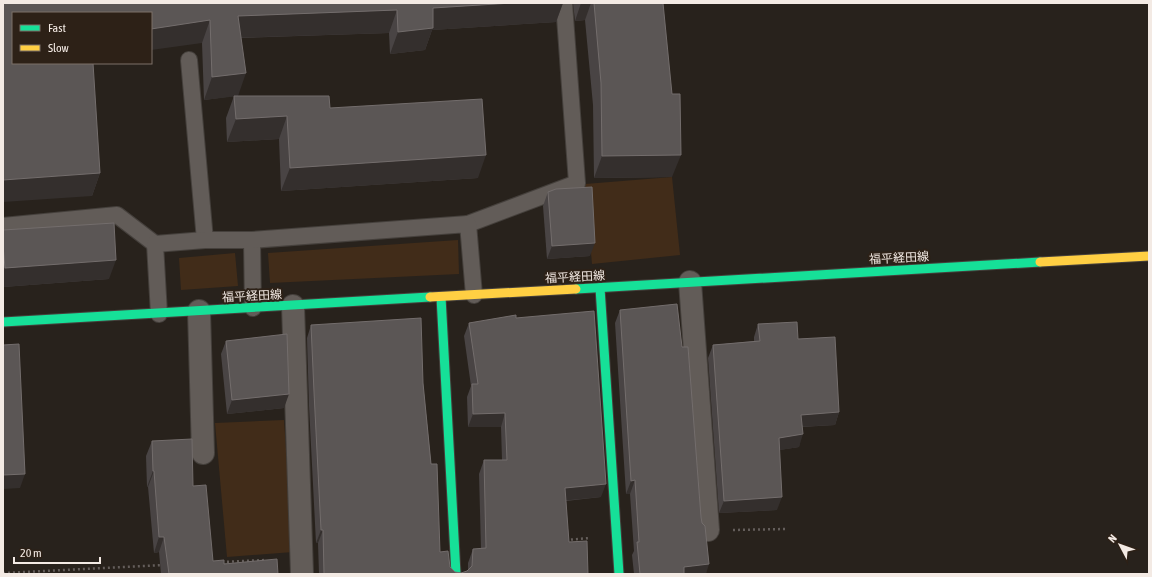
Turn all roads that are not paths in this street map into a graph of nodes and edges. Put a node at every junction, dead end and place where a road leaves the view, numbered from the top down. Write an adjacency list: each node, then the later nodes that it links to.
1 (564, 3): 3 (lane)
2 (189, 60): 5 (lane)
3 (468, 224): 6 (lane); 11 (lane)
4 (3, 226): 7 (lane)
5 (205, 240): 6 (lane); 7 (lane)
6 (252, 240): 14 (lane)
7 (155, 244): 16 (lane)
8 (1149, 256): 9 (main road, 福平経田線)
9 (690, 282): 10 (main road, 福平経田線); 19 (street)
10 (600, 288): 11 (main road, 福平経田線); 22 (main road)
11 (474, 295): 12 (main road, 福平経田線)
12 (441, 297): 13 (main road, 福平経田線); 21 (main road)
13 (293, 306): 14 (main road, 福平経田線); 20 (street)
14 (253, 308): 15 (main road, 福平経田線)
15 (199, 311): 16 (main road, 福平経田線); 18 (street)
16 (159, 314): 17 (main road, 福平経田線)
17 (3, 322)
18 (203, 453)
19 (708, 530)
20 (302, 566)
21 (456, 574)
22 (619, 574)

